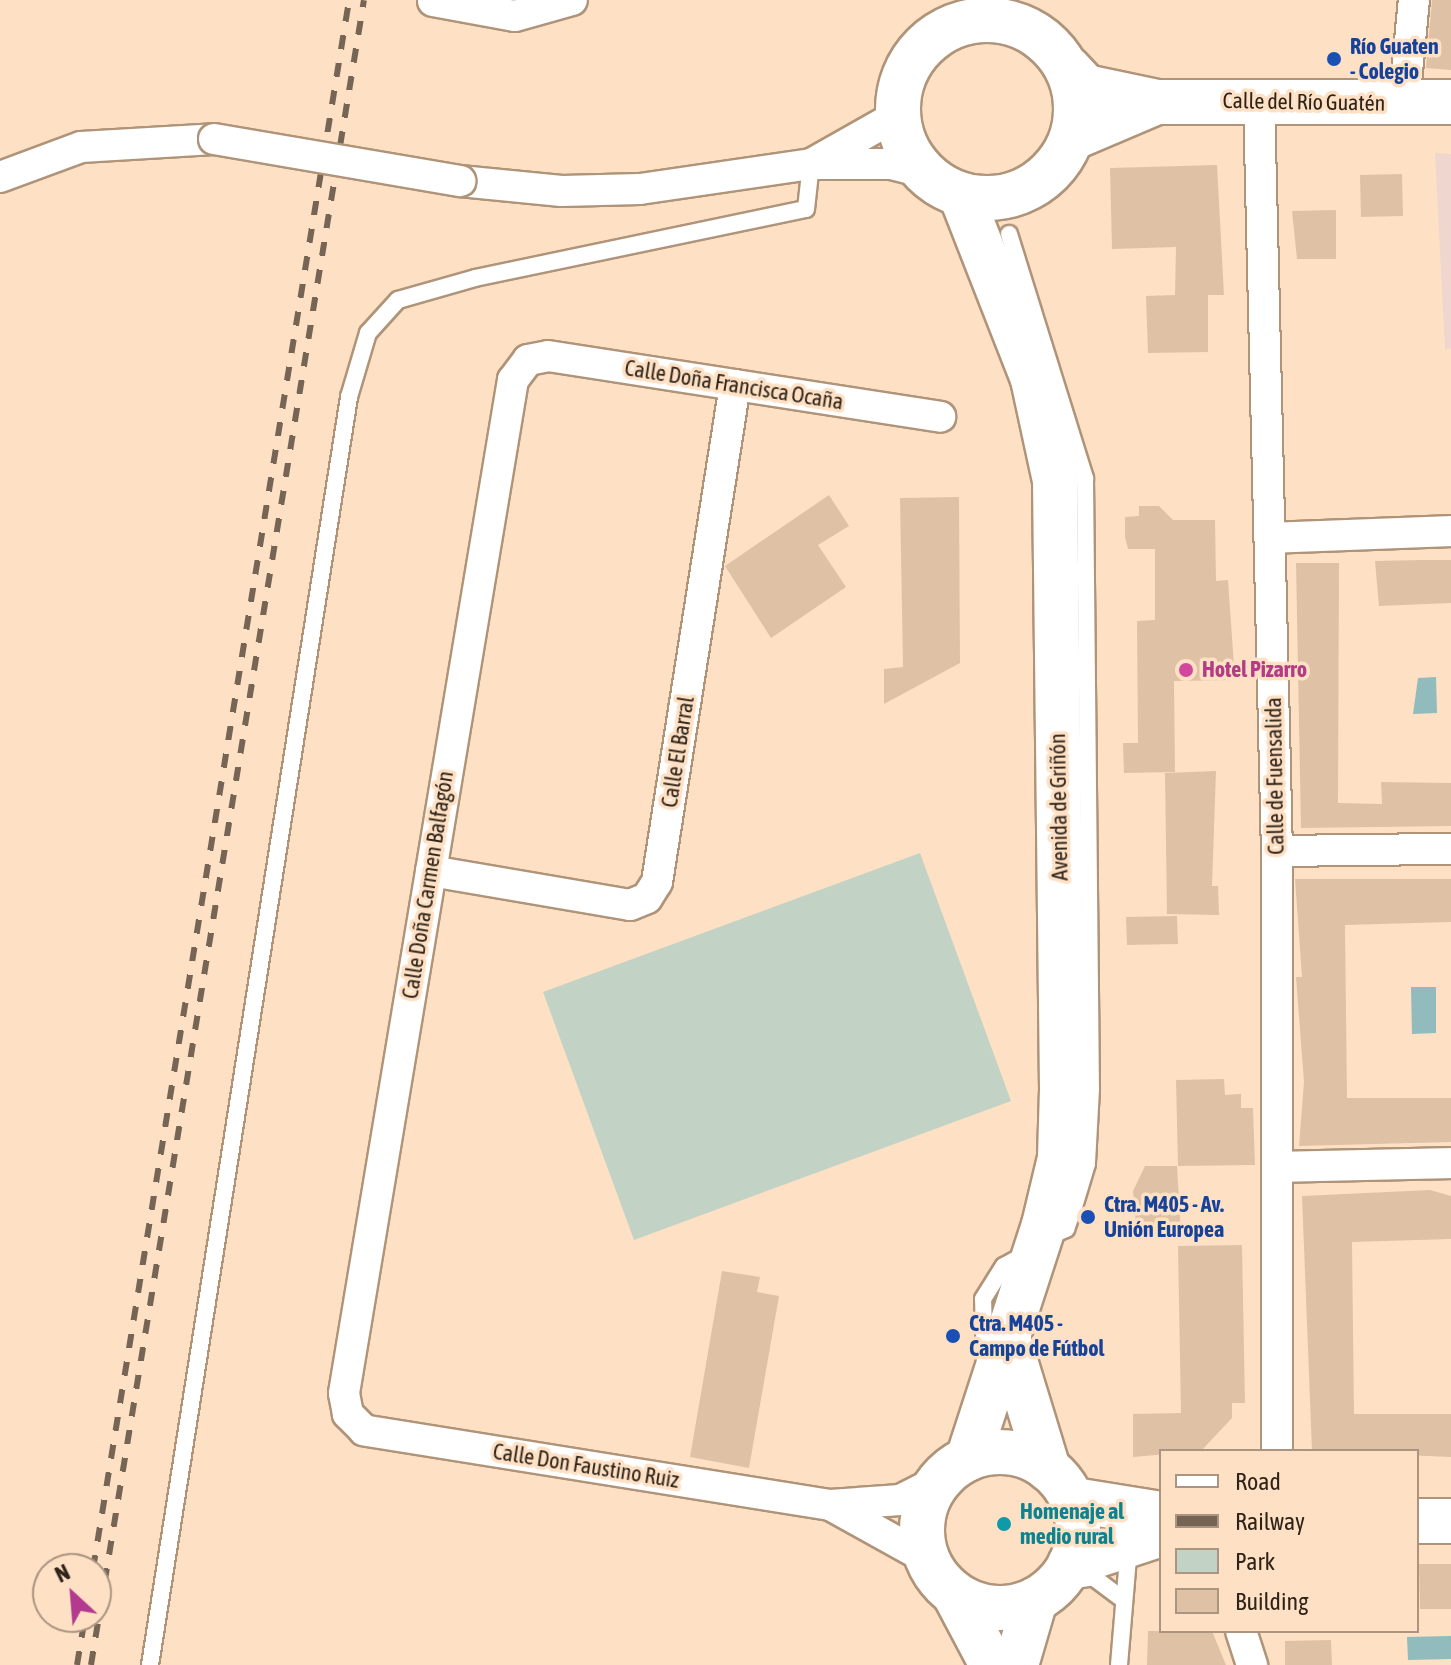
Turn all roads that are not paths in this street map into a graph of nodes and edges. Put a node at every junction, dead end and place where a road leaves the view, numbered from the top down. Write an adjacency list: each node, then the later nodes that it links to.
1 (572, 0): 3 (street)
2 (1414, 0): 10 (street)
3 (433, 1)
4 (968, 11): 5 (main road); 11 (main road)
5 (1016, 13): 6 (main road)
6 (1068, 68): 8 (main road); 12 (main road)
7 (1259, 101): 8 (main road, Calle del Río Guatén); 10 (main road, Calle del Río Guatén); 24 (street, Calle de Fuensalida)
8 (1157, 102): 12 (main road)
9 (1451, 102): 10 (main road, Calle del Río Guatén)
10 (1404, 103)
11 (896, 116): 13 (street); 14 (main road)
12 (1072, 138): 16 (main road)
13 (811, 164): 14 (street); 15 (street, bridge); 47 (lane)
14 (922, 172): 17 (main road)
15 (0, 177)
16 (1033, 186): 17 (main road); 18 (main road)
17 (961, 195): 19 (main road, Avenida de Griñón)
18 (1009, 234): 19 (main road); 30 (lane)
19 (999, 280): 30 (main road, Avenida de Griñón)
20 (528, 360): 21 (street, Calle Doña Francisca Ocaña); 27 (street, Calle Doña Carmen Balfagón)
21 (735, 385): 22 (street, Calle Doña Francisca Ocaña); 27 (street, Calle El Barral)
22 (940, 417)
23 (1451, 531): 24 (street)
24 (1270, 538): 26 (street, Calle de Fuensalida)
25 (1451, 849): 26 (street)
26 (1277, 851): 29 (street, Calle de Fuensalida)
27 (431, 871): 33 (street, Calle Doña Carmen Balfagón)
28 (1451, 1163): 29 (street)
29 (1278, 1167): 34 (street, Calle de Fuensalida)
30 (1038, 1239): 31 (main road, Avenida de Griñón); 32 (lane)
31 (1007, 1333): 32 (main road, Avenida de Griñón); 36 (main road)
32 (989, 1396): 35 (main road, Avenida de Griñón)
33 (348, 1414): 37 (street, Calle Don Faustino Ruiz)
34 (1277, 1449)
35 (953, 1470): 36 (main road); 37 (street, Calle Don Faustino Ruiz); 42 (main road)
36 (1061, 1484): 38 (main road); 43 (main road)
37 (830, 1505): 42 (street, Calle Don Faustino Ruiz)
38 (1159, 1513)
39 (1419, 1521): 40 (main road)
40 (1451, 1521)
41 (1145, 1540): 43 (main road); 45 (lane)
42 (926, 1558): 44 (main road)
43 (1054, 1582): 44 (main road); 45 (lane); 49 (main road)
44 (955, 1595): 48 (main road)
45 (1124, 1600): 50 (lane)
46 (1242, 1633): 51 (street)
47 (150, 1665)
48 (992, 1665)
49 (1016, 1665)
50 (1119, 1665)
51 (1252, 1665)

